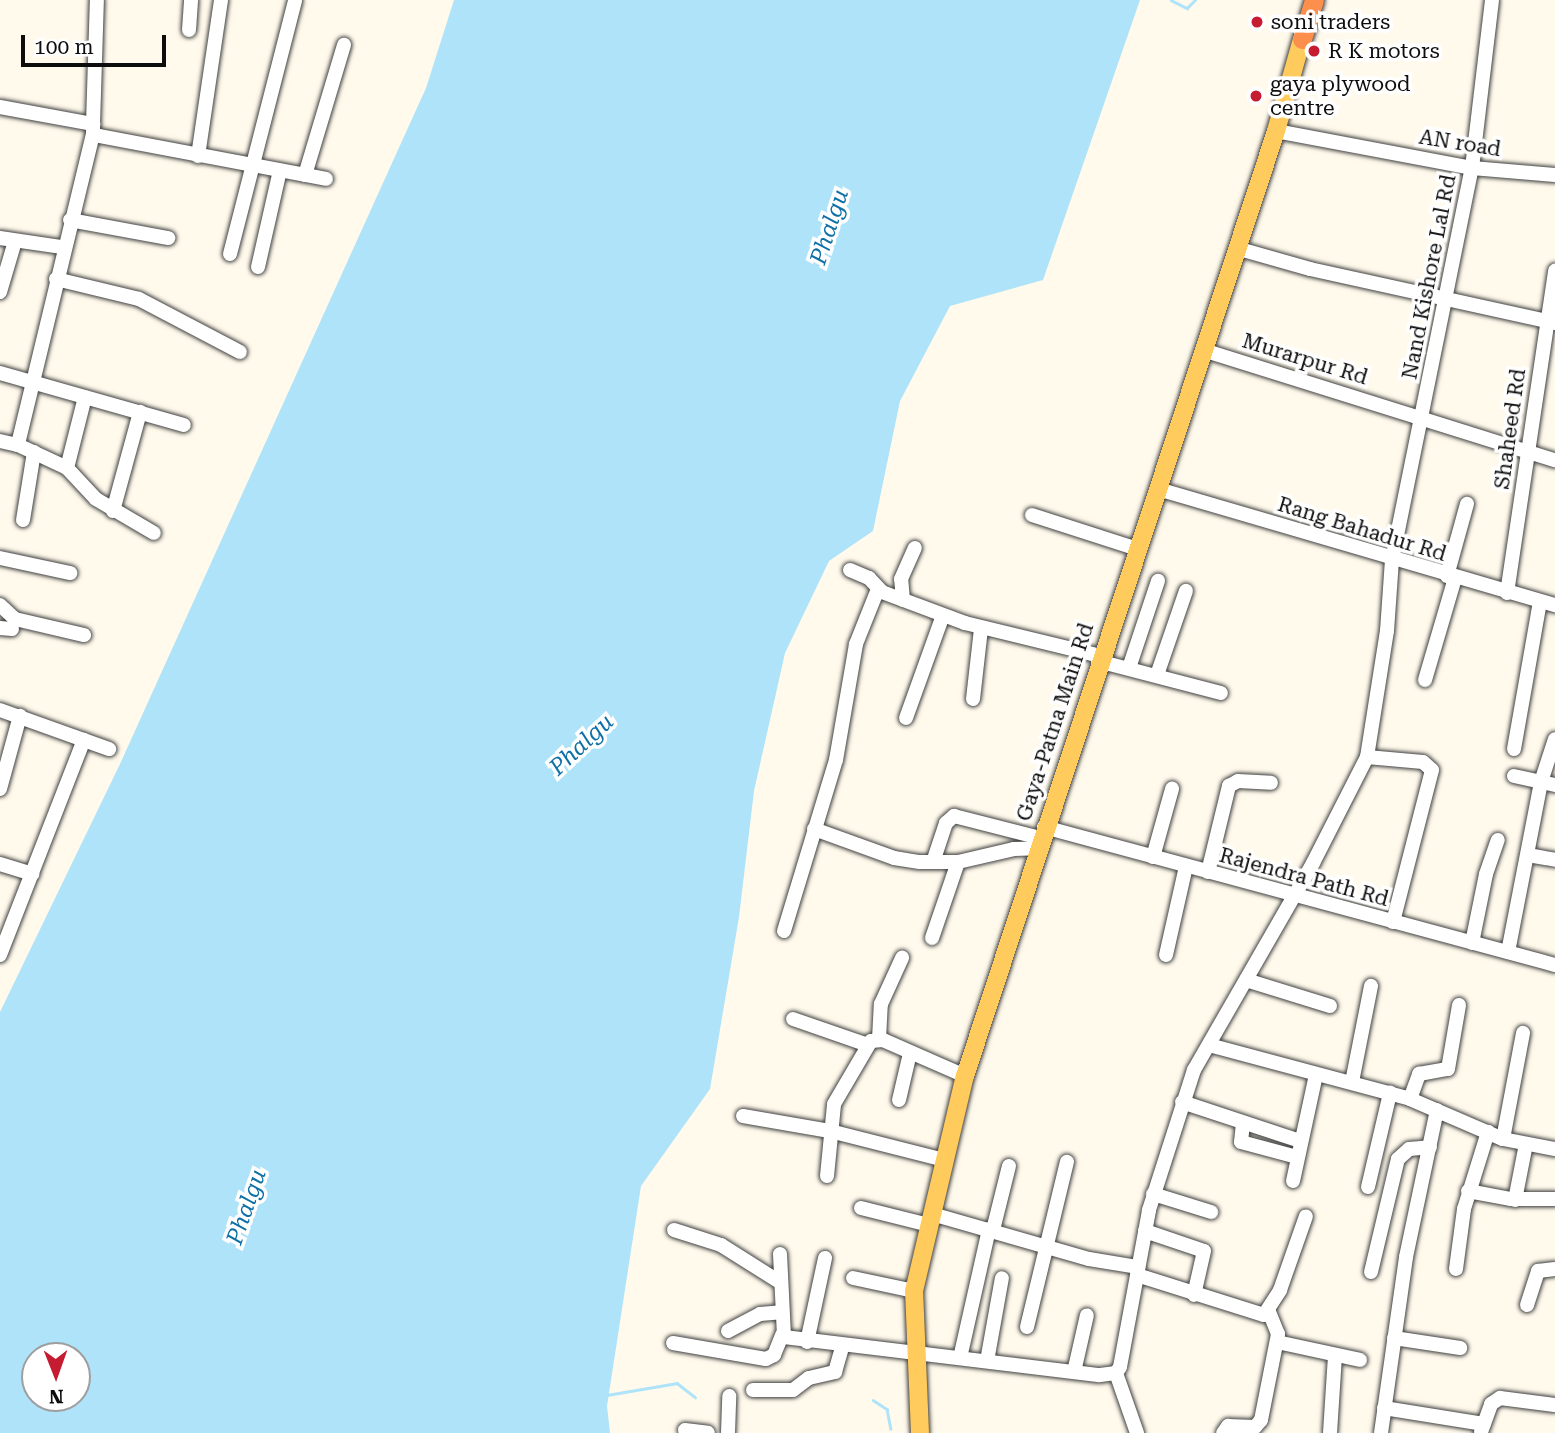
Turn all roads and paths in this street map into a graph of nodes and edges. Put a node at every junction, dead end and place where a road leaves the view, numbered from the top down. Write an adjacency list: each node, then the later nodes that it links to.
1 (97, 0): 12 (street)
2 (191, 0): 8 (street)
3 (221, 0): 14 (street)
4 (295, 0): 15 (street)
5 (1303, 0): 9 (highway)
6 (1314, 0): 9 (highway)
7 (1492, 0): 16 (street, Nand Kishore Lal Rd)
8 (189, 30)
9 (1301, 39): 13 (main road, Gaya-Patna Main Rd)
10 (344, 45): 18 (street)
11 (0, 107): 12 (street)
12 (93, 129): 14 (street); 21 (street)
13 (1276, 131): 16 (street, AN road); 25 (main road, Gaya-Patna Main Rd)
14 (198, 156): 15 (street)
15 (249, 167): 17 (street); 26 (street)
16 (1472, 168): 19 (street, AN road); 31 (street, Nand Kishore Lal Rd)
17 (280, 170): 18 (street); 27 (street)
18 (305, 175): 20 (street)
19 (1555, 175)
20 (326, 179)
21 (70, 220): 23 (street); 24 (street)
22 (7, 239): 24 (street); 30 (street)
23 (168, 239)
24 (62, 247): 29 (street)
25 (1236, 248): 31 (street); 33 (main road, Gaya-Patna Main Rd)
26 (230, 254)
27 (258, 267)
28 (1555, 271): 32 (street, Shaheed Rd)
29 (56, 279): 34 (street); 36 (street)
30 (0, 292)
31 (1446, 299): 32 (street); 39 (street, Nand Kishore Lal Rd)
32 (1551, 322): 44 (street, Shaheed Rd)
33 (1203, 350): 39 (street, Murarpur Rd); 47 (main road, Gaya-Patna Main Rd)
34 (240, 352)
35 (0, 373): 36 (street)
36 (34, 382): 37 (street); 42 (street)
37 (85, 397): 38 (street); 46 (street)
38 (140, 412): 40 (street); 49 (street)
39 (1422, 417): 44 (street, Murarpur Rd); 56 (street, Nand Kishore Lal Rd)
40 (184, 425)
41 (0, 441): 42 (street)
42 (18, 445): 43 (street)
43 (34, 452): 46 (street); 51 (street)
44 (1528, 453): 45 (street, Murarpur Rd); 63 (street, Shaheed Rd)
45 (1555, 460)
46 (67, 468): 49 (street)
47 (1158, 489): 54 (main road, Gaya-Patna Main Rd); 56 (street, Rang Bahadur Rd)
48 (1467, 504): 59 (street)
49 (113, 511): 52 (street)
50 (1032, 515): 54 (street)
51 (23, 520)
52 (154, 533)
53 (915, 548): 64 (street)
54 (1137, 549): 71 (main road, Gaya-Patna Main Rd)
55 (0, 558): 58 (street)
56 (1392, 560): 59 (street, Rang Bahadur Rd); 84 (street, Nand Kishore Lal Rd)
57 (850, 570): 61 (street)
58 (70, 573)
59 (1451, 577): 63 (street, Rang Bahadur Rd); 74 (street)
60 (1157, 581): 72 (street)
61 (877, 589): 64 (street); 90 (street)
62 (1186, 591): 73 (street)
63 (1507, 593): 65 (street, Rang Bahadur Rd)
64 (903, 600): 68 (street)
65 (1540, 601): 67 (street, Rang Bahadur Rd); 83 (street)
66 (0, 605): 70 (street)
67 (1555, 606)
68 (943, 615): 69 (street); 79 (street)
69 (981, 629): 71 (street); 76 (street)
70 (84, 635)
71 (1099, 658): 72 (street); 91 (main road, Gaya-Patna Main Rd)
72 (1129, 668): 73 (street)
73 (1157, 676): 75 (street)
74 (1425, 680)
75 (1221, 693)
76 (973, 699)
77 (0, 710): 78 (street)
78 (20, 716): 81 (street); 88 (street)
79 (906, 718)
80 (1555, 739): 87 (street)
81 (85, 740): 82 (street); 101 (street)
82 (109, 749)
83 (1514, 749)
84 (1367, 757): 102 (street, Nand Kishore Lal Rd); 103 (street)
85 (1514, 776): 87 (street)
86 (1272, 783): 100 (street)
87 (1548, 783): 93 (street)
88 (0, 789)
89 (1172, 789): 94 (street)
90 (814, 829): 96 (street); 104 (street)
91 (1040, 837): 94 (street, Rajendra Path Rd); 96 (street, Rajendra Path Rd); 97 (street); 122 (main road, Gaya-Patna Main Rd)
92 (1498, 839): 106 (street)
93 (1528, 855): 95 (street); 107 (street)
94 (1153, 857): 99 (street, Rajendra Path Rd)
95 (1555, 860)
96 (933, 862): 97 (street)
97 (958, 862): 105 (street)
98 (0, 864): 101 (street)
99 (1186, 866): 100 (street, Rajendra Path Rd); 109 (street)
100 (1208, 872): 102 (street, Rajendra Path Rd)
101 (32, 874): 108 (street)
102 (1294, 897): 103 (street, Rajendra Path Rd); 112 (street, Nand Kishore Lal Rd)
103 (1393, 922): 106 (street, Rajendra Path Rd)
104 (784, 931)
105 (932, 938)
106 (1472, 943): 107 (street, Rajendra Path Rd)
107 (1508, 952): 111 (street, Rajendra Path Rd)
108 (0, 955)
109 (1166, 955)
110 (902, 958): 118 (street)
111 (1555, 965)
112 (1246, 980): 115 (street); 119 (street, Nand Kishore Lal Rd)
113 (1371, 986): 123 (street)
114 (1459, 1005): 125 (street)
115 (1331, 1006)
116 (793, 1019): 118 (street)
117 (1523, 1033): 133 (street)
118 (873, 1042): 120 (street); 131 (street)
119 (1209, 1045): 121 (street); 127 (street, Nand Kishore Lal Rd)
120 (910, 1053): 122 (street); 126 (street)
121 (1316, 1075): 123 (street); 134 (street)
122 (965, 1076): 139 (main road, Gaya-Patna Main Rd)
123 (1352, 1082): 124 (street)
124 (1390, 1093): 125 (street); 144 (street)
125 (1410, 1099): 128 (street)
126 (899, 1100)
127 (1182, 1102): 130 (street); 146 (street, Nand Kishore Lal Rd)
128 (1437, 1110): 132 (street); 136 (street)
129 (743, 1116): 131 (street)
130 (1244, 1123): 134 (street); 138 (street)
131 (830, 1131): 139 (street); 142 (street)
132 (1488, 1132): 133 (street); 145 (street)
133 (1503, 1139): 135 (street)
134 (1300, 1140): 138 (street)
135 (1526, 1144): 137 (street); 148 (street)
136 (1430, 1147): 162 (street); 175 (street)
137 (1555, 1149)
138 (1297, 1157): 143 (street)
139 (945, 1160): 152 (main road, Gaya-Patna Main Rd)
140 (1067, 1161): 156 (street)
141 (1009, 1166): 154 (street)
142 (827, 1176)
143 (1293, 1181)
144 (1368, 1187)
145 (1468, 1191): 148 (street); 159 (street)
146 (1153, 1194): 150 (street); 155 (street, Nand Kishore Lal Rd)
147 (1555, 1199): 148 (street)
148 (1515, 1200)
149 (862, 1208): 152 (street)
150 (1211, 1212)
151 (1306, 1216): 170 (street)
152 (931, 1220): 154 (street); 166 (main road, Gaya-Patna Main Rd)
153 (674, 1230): 165 (street)
154 (991, 1230): 156 (street); 183 (street)
155 (1145, 1231): 161 (street, Nand Kishore Lal Rd); 167 (street)
156 (1045, 1246): 161 (street); 172 (street)
157 (780, 1254): 165 (street)
158 (825, 1258): 176 (street)
159 (1456, 1269)
160 (1555, 1269): 168 (street)
161 (1137, 1271): 167 (street); 187 (street, Nand Kishore Lal Rd)
162 (1371, 1272)
163 (853, 1278): 166 (street)
164 (1002, 1278): 185 (street)
165 (781, 1283): 169 (street)
166 (914, 1291): 181 (main road, Gaya-Patna Main Rd)
167 (1194, 1295): 170 (street)
168 (1527, 1305)
169 (781, 1312): 173 (street); 174 (street)
170 (1269, 1312): 177 (street)
171 (1087, 1315): 186 (street)
172 (1027, 1326)
173 (728, 1331)
174 (782, 1335): 176 (street); 178 (street)
175 (1394, 1338): 180 (street); 191 (street)
176 (807, 1342): 179 (street)
177 (1277, 1342): 182 (street); 198 (street)
178 (673, 1343)
179 (842, 1348): 181 (street); 188 (street)
180 (1460, 1348)
181 (914, 1354): 183 (street); 196 (main road, Gaya-Patna Main Rd)
182 (1335, 1355): 184 (street); 199 (street)
183 (960, 1358): 185 (street)
184 (1360, 1360)
185 (987, 1361): 186 (street)
186 (1074, 1372): 187 (street)
187 (1116, 1373): 197 (street)
188 (753, 1390)
189 (729, 1396): 195 (street)
190 (1555, 1405): 192 (street)
191 (1384, 1408): 192 (street); 200 (street)
192 (1482, 1428)
193 (685, 1430): 194 (street)
194 (708, 1433)
195 (728, 1433)
196 (920, 1433)
197 (1137, 1433)
198 (1223, 1433)
199 (1330, 1433)
200 (1381, 1433)

